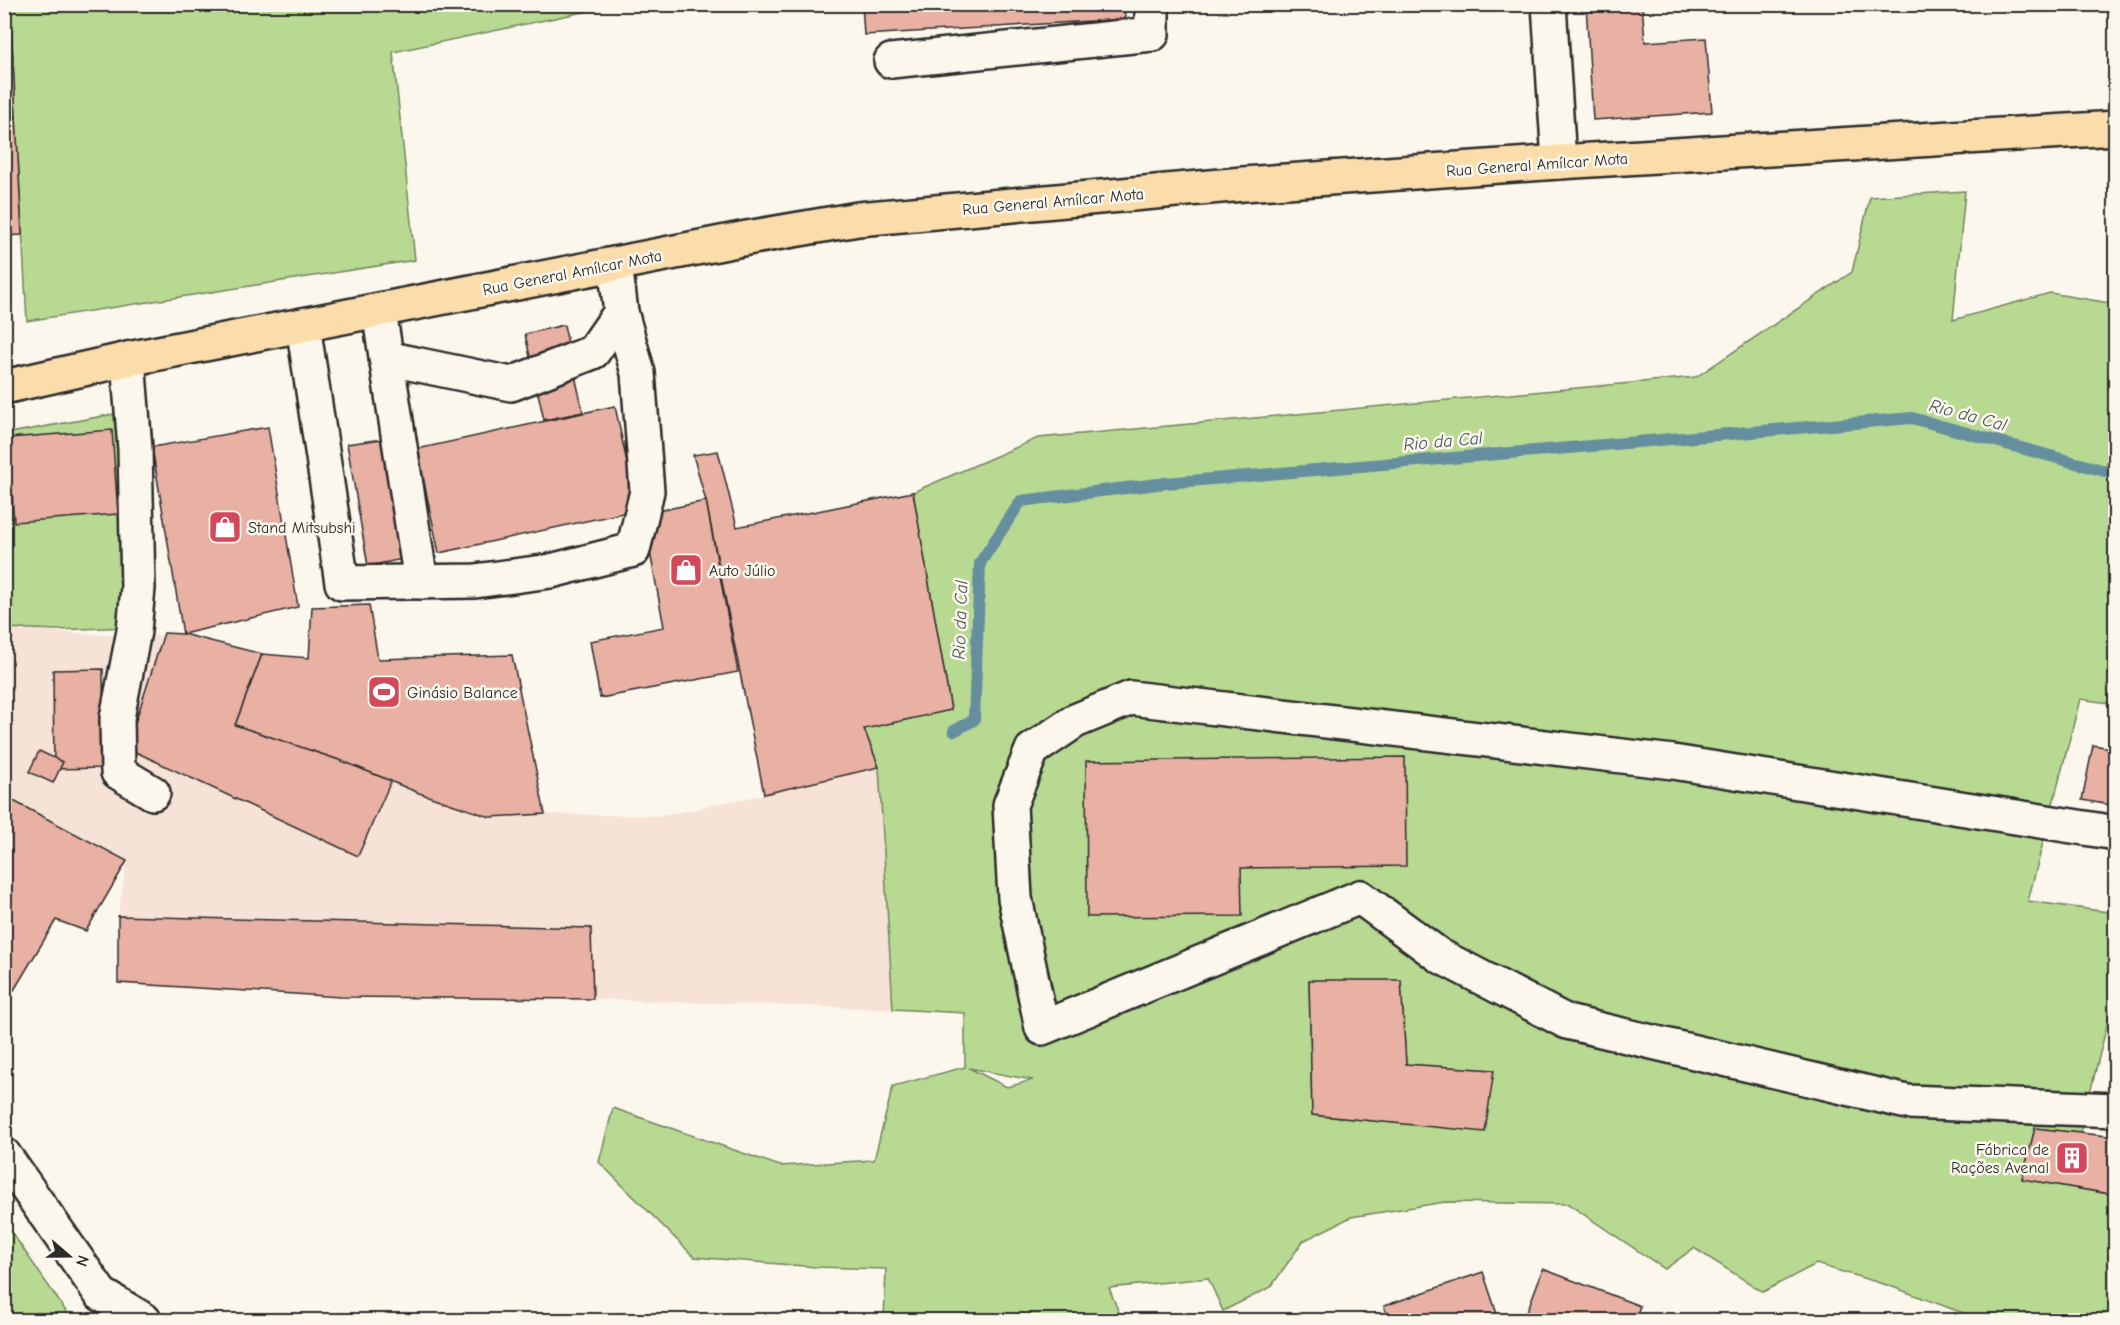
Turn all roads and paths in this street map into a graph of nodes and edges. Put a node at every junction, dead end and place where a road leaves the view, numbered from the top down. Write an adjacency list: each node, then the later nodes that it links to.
1 (1152, 4): 3 (street)
2 (1549, 4): 5 (street)
3 (891, 61)
4 (2115, 128): 5 (main road, Rua General Amílcar Mota)
5 (1558, 162): 6 (main road, Rua General Amílcar Mota)
6 (615, 264): 7 (main road, Rua General Amílcar Mota); 8 (street)
7 (379, 311): 9 (main road, Rua General Amílcar Mota); 10 (street)
8 (621, 312): 10 (street); 13 (street)
9 (303, 325): 11 (main road, Rua General Amílcar Mota); 13 (street)
10 (386, 358): 13 (street)
11 (128, 359): 12 (main road, Rua General Amílcar Mota); 14 (street)
12 (4, 387)
13 (421, 582)
14 (153, 793)
15 (2115, 833): 16 (street)
16 (2115, 1110)
17 (4, 1155): 18 (street)
18 (144, 1320)

